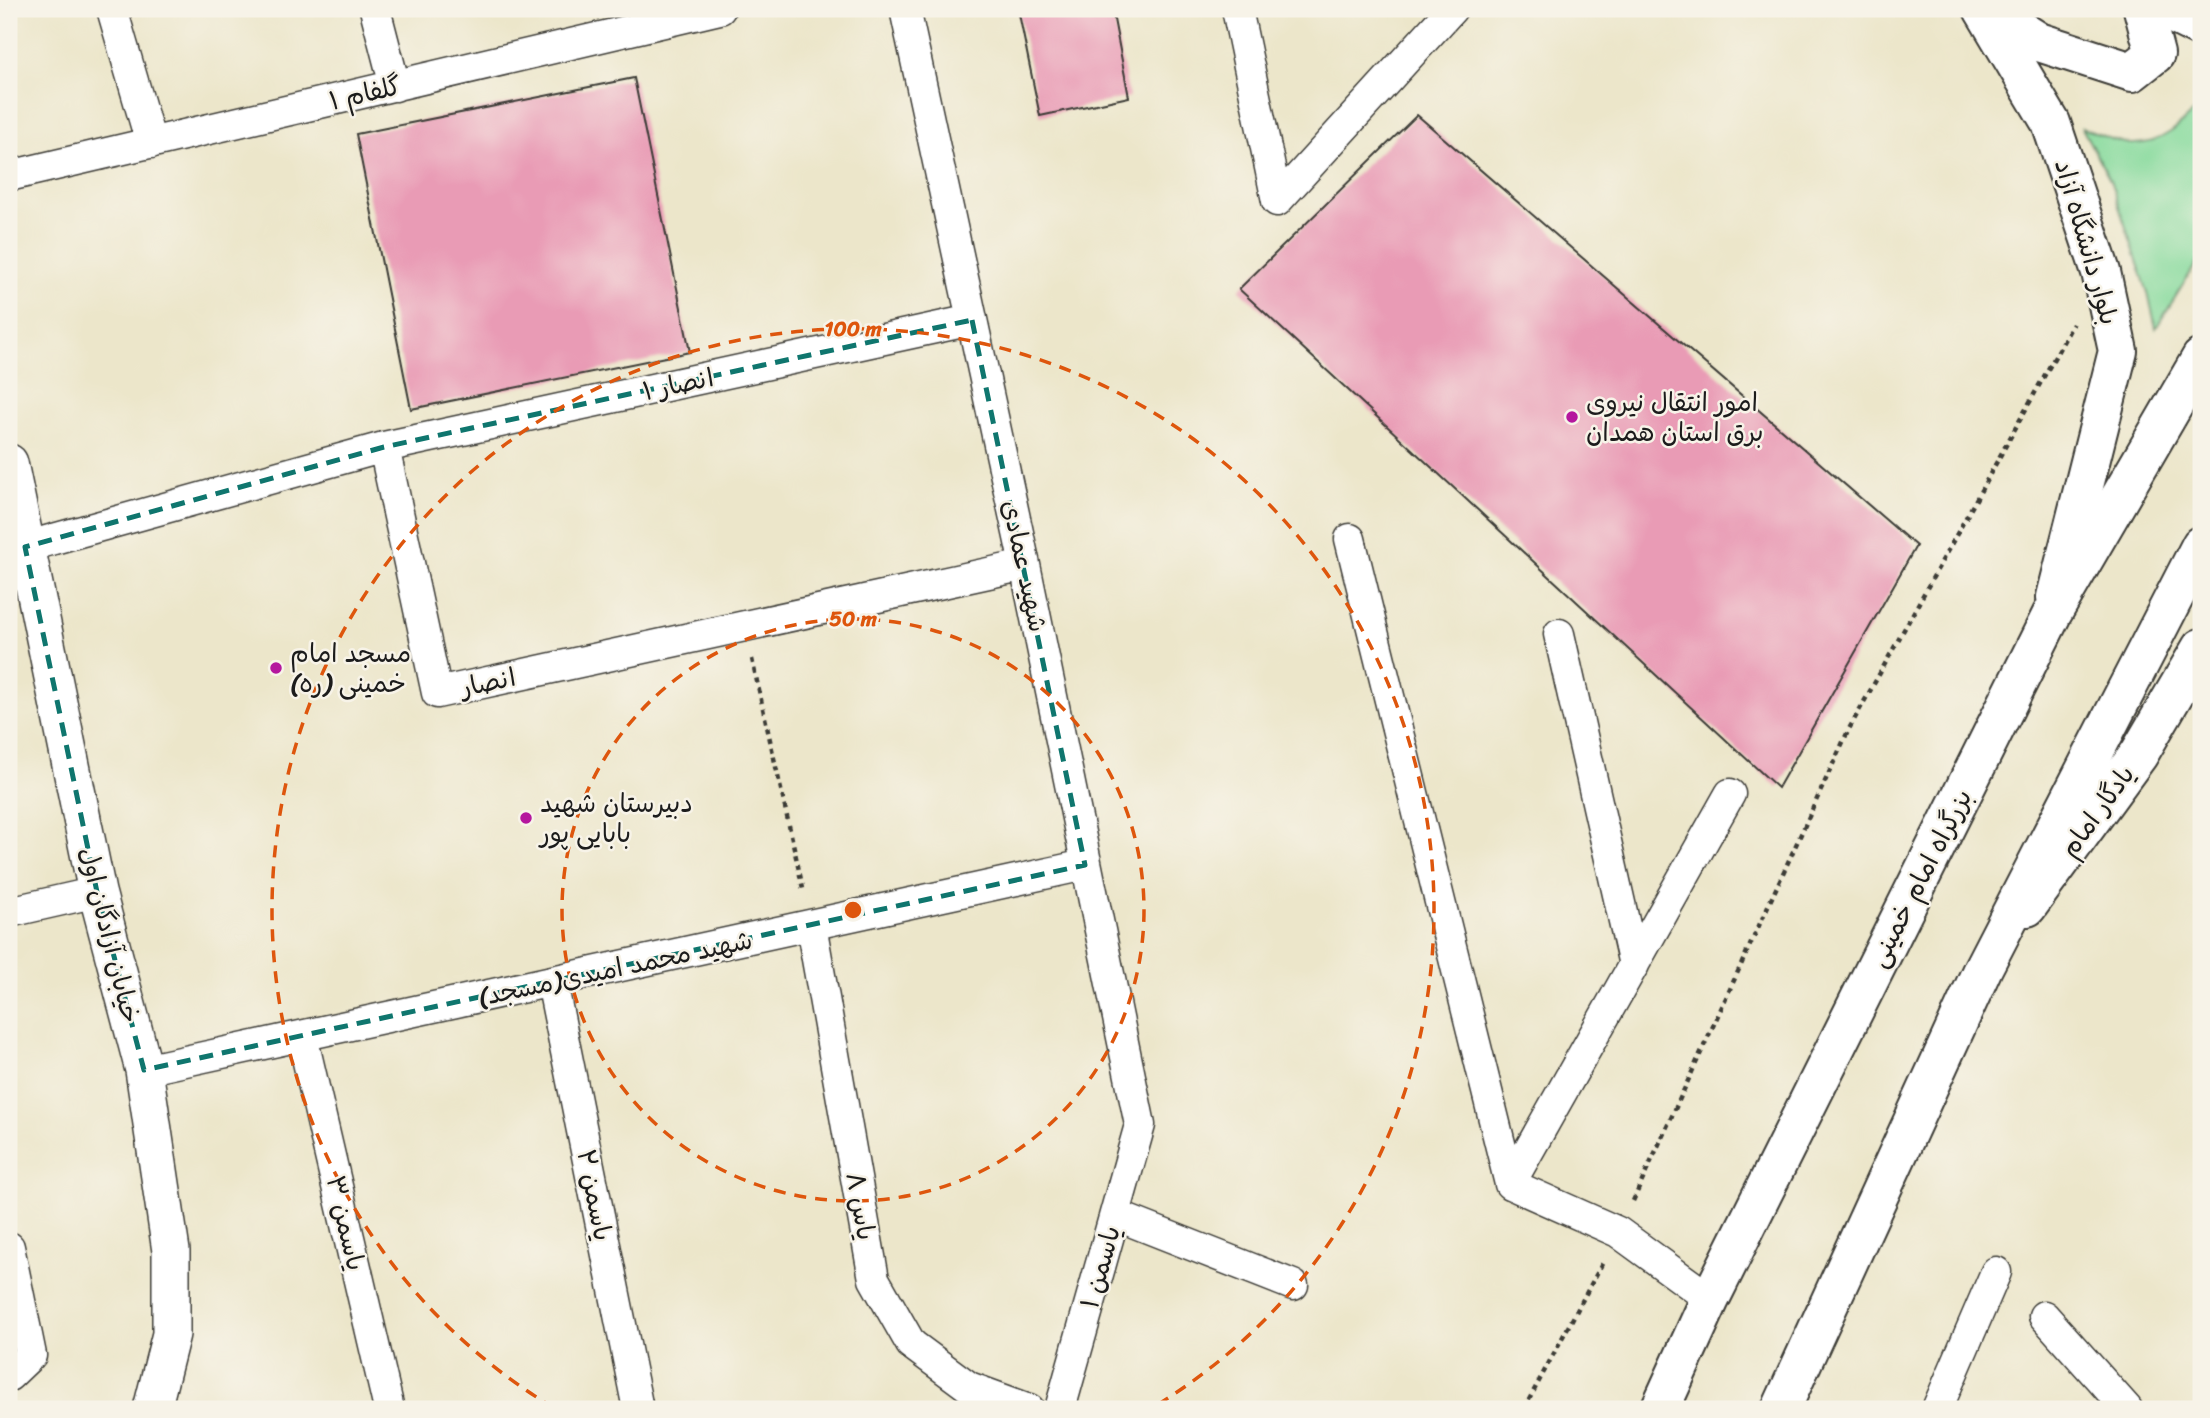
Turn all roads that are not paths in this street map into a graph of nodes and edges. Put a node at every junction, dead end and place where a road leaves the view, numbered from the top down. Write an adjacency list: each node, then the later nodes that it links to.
1 (112, 9): 13 (street)
2 (375, 9): 12 (street)
3 (720, 9): 10 (street, گلفام ۱)
4 (905, 9): 15 (street, شهید عمادی)
5 (1237, 9): 9 (street)
6 (1985, 9): 7 (main road); 23 (main road, بلوار دانشگاه آزاد)
7 (2143, 9)
8 (2170, 9): 11 (main road)
9 (1443, 13)
10 (625, 20): 12 (street, گلفام ۱)
11 (2201, 28)
12 (395, 86): 13 (street, گلفام ۱)
13 (151, 143): 14 (street, گلفام ۱)
14 (9, 176)
15 (972, 320): 17 (street, انصار ۱); 22 (street, شهید عمادی)
16 (2201, 358): 23 (main road, بزرگراه امام خمینی)
17 (384, 447): 21 (street); 22 (street, انصار)
18 (9, 463): 21 (street, خیابان آزادگان اول)
19 (1350, 539): 37 (street)
20 (2201, 545): 32 (main road)
21 (25, 547): 28 (street, خیابان آزادگان اول)
22 (1025, 565): 27 (street, شهید عمادی)
23 (2052, 614): 42 (main road, بزرگراه امام خمینی)
24 (1559, 634): 31 (street)
25 (2201, 648): 32 (main road, یادگار امام)
26 (1730, 794): 31 (street)
27 (1085, 865): 30 (street, (مسجد)شهید محمد امیدی); 36 (street, شهید عمادی)
28 (97, 892): 29 (street); 35 (street, خیابان آزادگان اول)
29 (9, 912)
30 (811, 925): 33 (street, (مسجد)شهید محمد امیدی); 48 (street, یاس ۸)
31 (1634, 965): 37 (street)
32 (1983, 968): 51 (main road)
33 (552, 982): 34 (street, (مسجد)شهید محمد امیدی); 47 (street, یاسمن ۲)
34 (302, 1036): 35 (street, (مسجد)شهید محمد امیدی); 46 (street, یاسمن ۳)
35 (144, 1070): 45 (street, خیابان آزادگان اول)
36 (1140, 1125): 38 (street, یاسمن ۱)
37 (1510, 1184): 42 (street)
38 (1115, 1215): 41 (street); 49 (street, یاسمن ۱)
39 (9, 1247): 44 (street)
40 (1996, 1272): 52 (street)
41 (1293, 1285)
42 (1710, 1299): 50 (main road, بزرگراه امام خمینی)
43 (2044, 1316): 53 (street)
44 (9, 1376)
45 (152, 1409)
46 (389, 1409)
47 (638, 1409)
48 (1029, 1409)
49 (1060, 1409)
50 (1660, 1409)
51 (1782, 1409)
52 (1937, 1409)
53 (2127, 1409)

